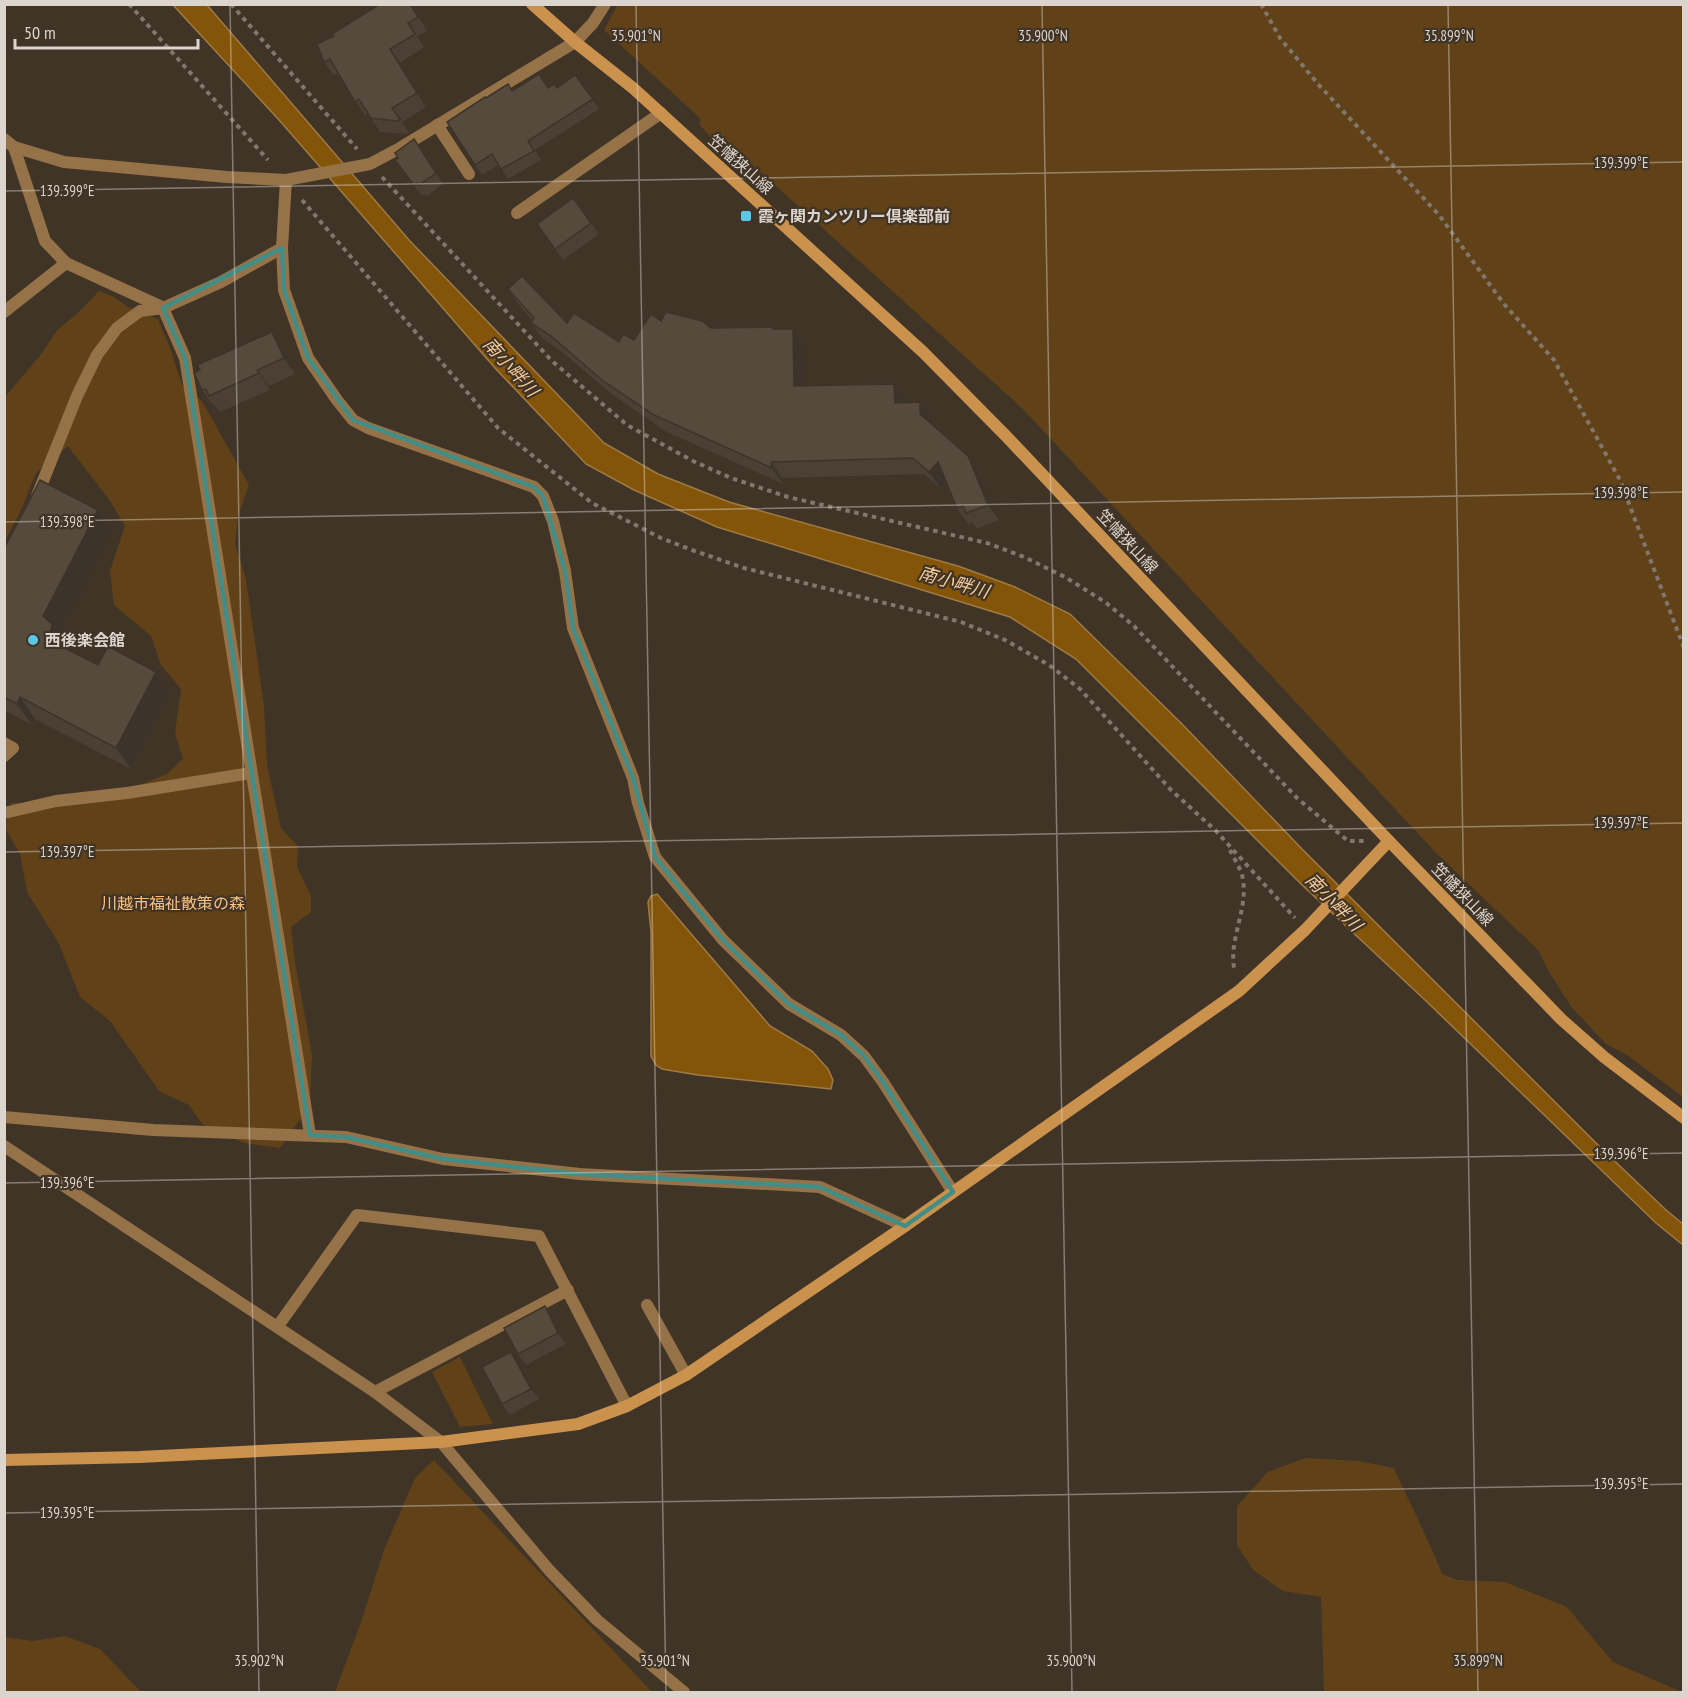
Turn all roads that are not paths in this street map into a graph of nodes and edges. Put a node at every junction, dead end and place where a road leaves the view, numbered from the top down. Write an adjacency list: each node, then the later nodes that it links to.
1 (605, 4): 3 (street)
2 (535, 6): 3 (main road, 笠幡狭山線)
3 (575, 42): 4 (main road, 笠幡狭山線); 5 (street)
4 (661, 113): 9 (street); 19 (main road, 笠幡狭山線)
5 (437, 125): 7 (street); 8 (street)
6 (9, 143): 8 (street); 11 (street)
7 (469, 174)
8 (287, 180): 10 (street)
9 (517, 213)
10 (282, 248): 12 (street); 24 (street)
11 (66, 263): 12 (street); 13 (street)
12 (163, 308): 14 (street); 17 (street)
13 (4, 312)
14 (31, 508)
15 (4, 743): 16 (street)
16 (4, 756)
17 (251, 773): 18 (street); 22 (street)
18 (4, 813)
19 (1389, 841): 21 (main road, 笠幡狭山線); 24 (main road)
20 (4, 1117): 22 (street)
21 (1683, 1118)
22 (310, 1135): 25 (street)
23 (4, 1146): 28 (street)
24 (953, 1192): 25 (main road)
25 (905, 1226): 29 (main road)
26 (568, 1290): 28 (street); 30 (street); 31 (street)
27 (647, 1305): 29 (street)
28 (278, 1326): 30 (street)
29 (686, 1375): 31 (main road)
30 (375, 1392): 32 (street)
31 (627, 1406): 32 (main road)
32 (441, 1442): 33 (main road); 34 (street)
33 (4, 1460)
34 (684, 1692)

